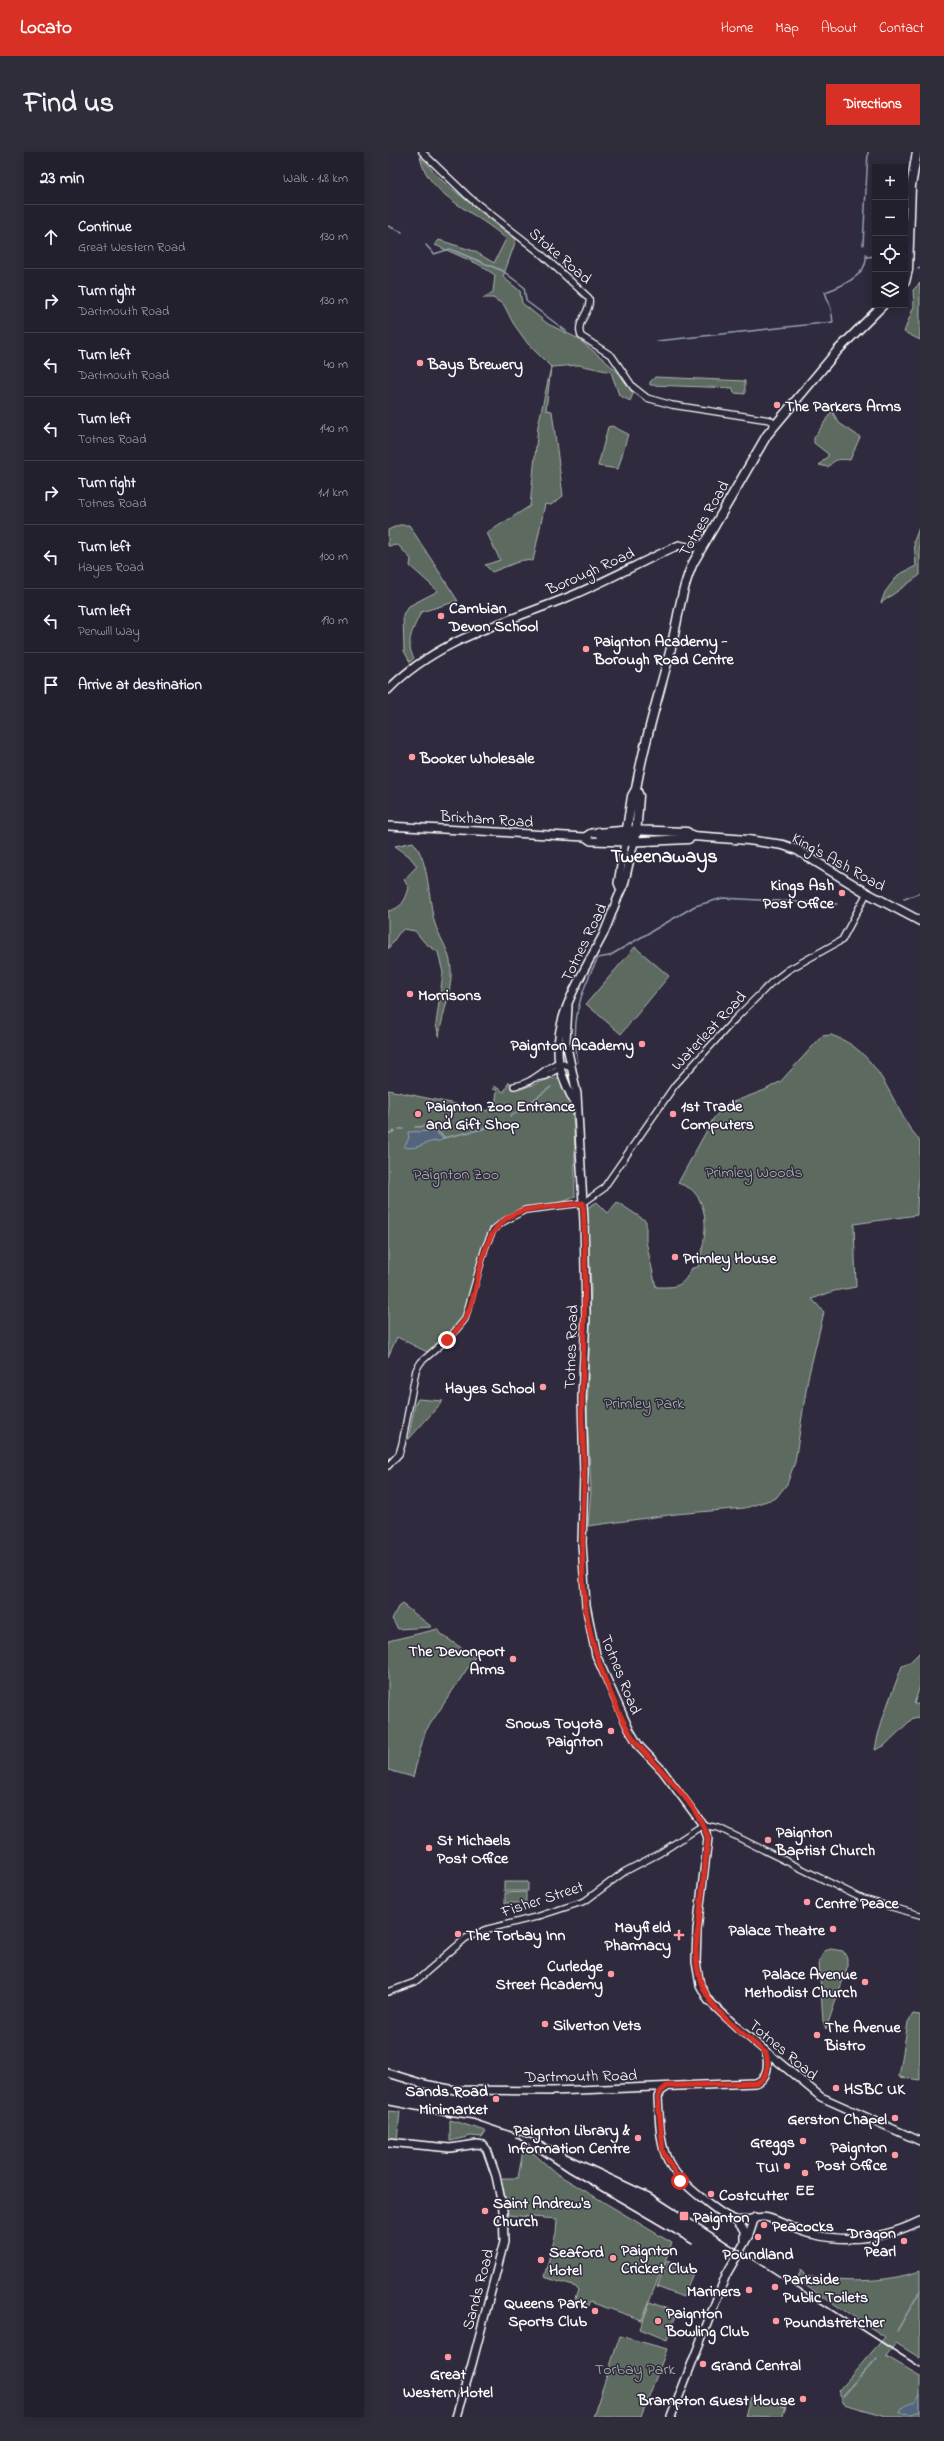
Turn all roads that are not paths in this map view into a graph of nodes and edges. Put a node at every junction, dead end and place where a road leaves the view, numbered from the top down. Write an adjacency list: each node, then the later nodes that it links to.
1 (422, 152): 5 (street, Stoke Road)
2 (917, 152): 3 (highway)
3 (908, 272)
4 (880, 308): 5 (highway, Totnes Road)
5 (776, 425): 6 (highway, Totnes Road)
6 (703, 544): 7 (main road, Borough Road); 8 (highway, Totnes Road)
7 (690, 547): 8 (main road); 9 (main road, Borough Road)
8 (693, 563): 10 (highway, Totnes Road)
9 (388, 690)
10 (636, 790): 13 (highway, Totnes Road); 14 (highway, Totnes Road)
11 (388, 826): 16 (main road, Brixham Road)
12 (598, 832): 13 (highway); 16 (main road, Brixham Road)
13 (626, 836): 14 (highway, King's Ash Road); 14 (highway, King's Ash Road); 16 (main road, Brixham Road); 17 (main road, Totnes Road)
14 (636, 836): 15 (highway, King's Ash Road); 15 (highway, King's Ash Road); 17 (main road, Totnes Road)
15 (693, 836): 18 (highway, King's Ash Road)
16 (585, 837)
17 (620, 890): 20 (main road, Totnes Road)
18 (867, 894): 19 (highway, King's Ash Road); 23 (street, Waterleat Road)
19 (920, 921)
20 (568, 1006): 21 (main road, Totnes Road); 21 (main road, Totnes Road)
21 (564, 1066): 22 (street); 23 (main road, Totnes Road)
22 (514, 1086)
23 (583, 1203): 24 (street); 25 (main road, Totnes Road)
24 (388, 1466)
25 (703, 1825): 26 (street); 27 (street, Fisher Street); 28 (main road, Totnes Road)
26 (920, 1915)
27 (388, 1992)
28 (766, 2053): 29 (main road, Totnes Road); 30 (main road)
29 (779, 2063): 30 (main road); 35 (main road, Totnes Road)
30 (767, 2067): 32 (main road, Dartmouth Road)
31 (388, 2073): 33 (main road, Dartmouth Road)
32 (667, 2086): 33 (main road, Dartmouth Road); 34 (main road)
33 (650, 2087): 34 (main road)
34 (658, 2097): 38 (main road)
35 (920, 2141)
36 (388, 2142): 41 (main road, Sands Road)
37 (755, 2217): 38 (main road); 39 (main road); 40 (main road)
38 (736, 2220): 40 (main road)
39 (920, 2221)
40 (744, 2242): 42 (main road)
41 (456, 2417)
42 (671, 2417)

